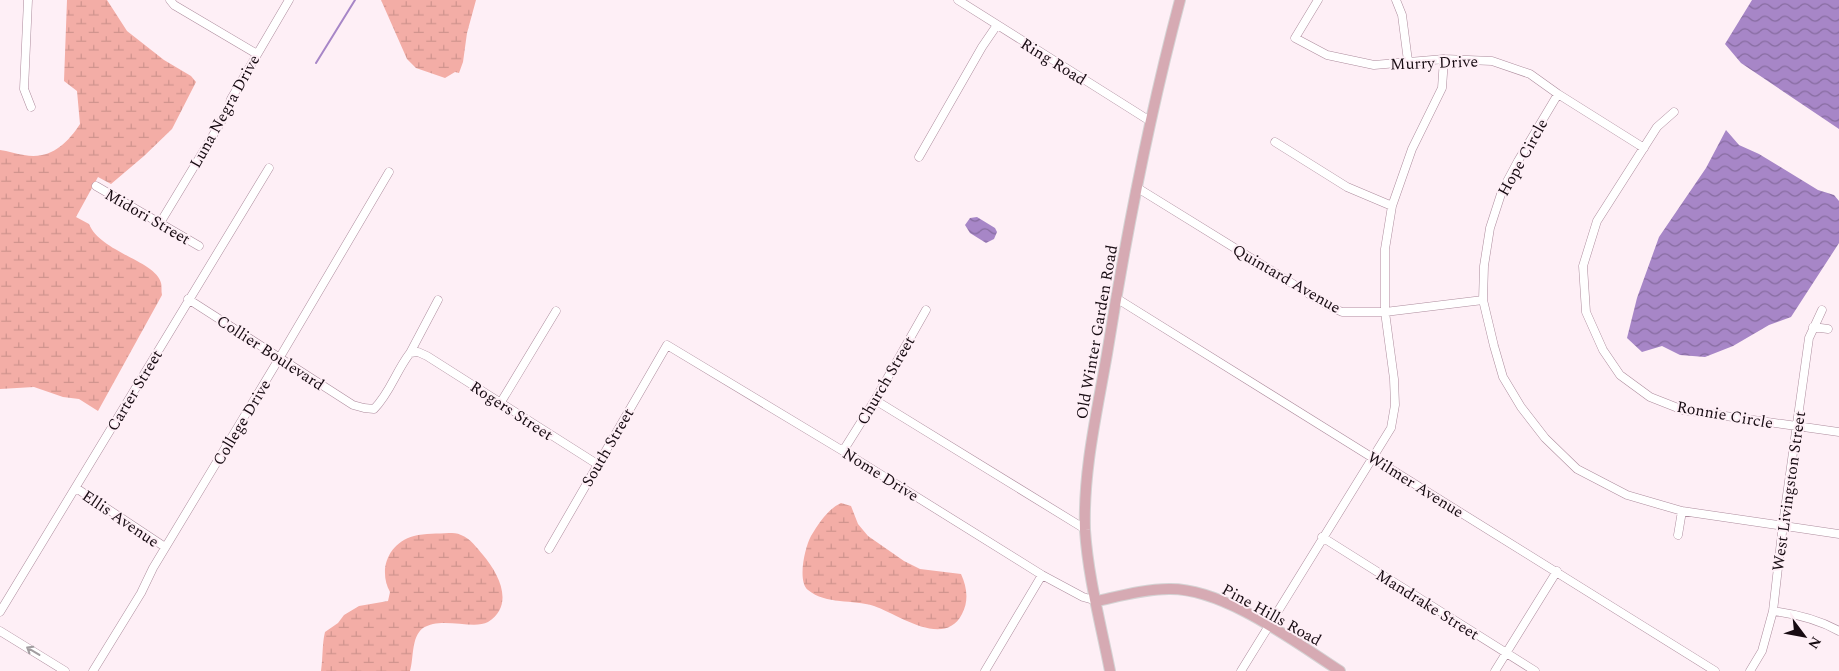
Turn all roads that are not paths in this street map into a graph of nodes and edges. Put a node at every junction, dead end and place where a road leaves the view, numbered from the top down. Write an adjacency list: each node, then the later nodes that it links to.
1 (28, 0): 13 (street)
2 (170, 0): 9 (street)
3 (289, 0): 9 (street, Luna Negra Drive)
4 (958, 0): 8 (street, Ring Road)
5 (1180, 0): 15 (main road, Old Winter Garden Road)
6 (1318, 0): 11 (street, Murry Drive)
7 (1396, 0): 11 (street)
8 (997, 25): 15 (street, Ring Road); 18 (street)
9 (256, 54): 24 (street, Luna Negra Drive)
10 (1444, 59): 11 (street, Murry Drive); 12 (street, Murry Drive); 23 (street)
11 (1408, 61)
12 (1558, 94): 17 (street, Murry Drive); 29 (street, Hope Circle)
13 (32, 107)
14 (1674, 112): 17 (street, Ronnie Circle)
15 (1150, 121): 22 (main road, Old Winter Garden Road)
16 (1275, 142): 23 (street)
17 (1644, 148): 41 (street, Ronnie Circle)
18 (919, 157)
19 (269, 168): 27 (street, Carter Street)
20 (389, 172): 38 (street, College Drive)
21 (96, 186): 24 (street, Midori Street)
22 (1136, 187): 26 (main road, Old Winter Garden Road); 33 (street, Quintard Avenue)
23 (1392, 206): 33 (street)
24 (160, 223): 25 (street, Midori Street)
25 (200, 246)
26 (1116, 298): 44 (street, Wilmer Avenue); 49 (main road, Old Winter Garden Road)
27 (188, 299): 38 (street, Collier Boulevard); 46 (street, Carter Street)
28 (438, 300): 37 (street)
29 (1482, 300): 33 (street, Quintard Avenue); 47 (street, Hope Circle)
30 (926, 310): 39 (street, Church Street)
31 (1822, 310): 34 (street, West Livingston Street)
32 (556, 311): 40 (street)
33 (1385, 312): 44 (street)
34 (1813, 327): 35 (street); 41 (street, West Livingston Street)
35 (1828, 329)
36 (667, 345): 43 (street, Nome Drive); 45 (street, South Street)
37 (410, 353): 38 (street, Collier Boulevard); 40 (street, Rogers Street)
38 (280, 357): 53 (street, College Drive)
39 (875, 400): 43 (street, Church Street); 49 (street)
40 (500, 402): 45 (street, Rogers Street)
41 (1797, 426): 42 (street, Ronnie Circle); 48 (street, West Livingston Street)
42 (1839, 432)
43 (843, 451): 56 (street, Nome Drive)
44 (1373, 457): 52 (street); 55 (street, Wilmer Avenue)
45 (597, 464): 54 (street, South Street)
46 (76, 488): 53 (street, Ellis Avenue); 59 (street, Carter Street)
47 (1682, 511): 48 (street, Hope Circle); 51 (street)
48 (1783, 524): 50 (street, Hope Circle); 58 (street, West Livingston Street)
49 (1085, 529): 57 (main road, Old Winter Garden Road)
50 (1839, 534)
51 (1678, 535)
52 (1322, 537): 60 (street); 63 (street, Mandrake Street)
53 (165, 547): 65 (street, College Drive)
54 (549, 549)
55 (1556, 571): 63 (street); 72 (street, Wilmer Avenue)
56 (1042, 575): 57 (street, Nome Drive); 66 (street)
57 (1096, 601): 60 (main road, Pine Hills Road); 67 (main road, Old Winter Garden Road)
58 (1773, 611): 62 (street); 73 (street, West Livingston Street)
59 (0, 612)
60 (1269, 626): 68 (street); 69 (main road, Pine Hills Road)
61 (0, 631): 64 (street, one-way to 61)
62 (1839, 631)
63 (1506, 654): 70 (street); 71 (street, Mandrake Street)
64 (65, 671)
65 (93, 671)
66 (985, 671)
67 (1110, 671)
68 (1241, 671)
69 (1340, 671)
70 (1495, 671)
71 (1535, 671)
72 (1715, 671)
73 (1750, 671)

